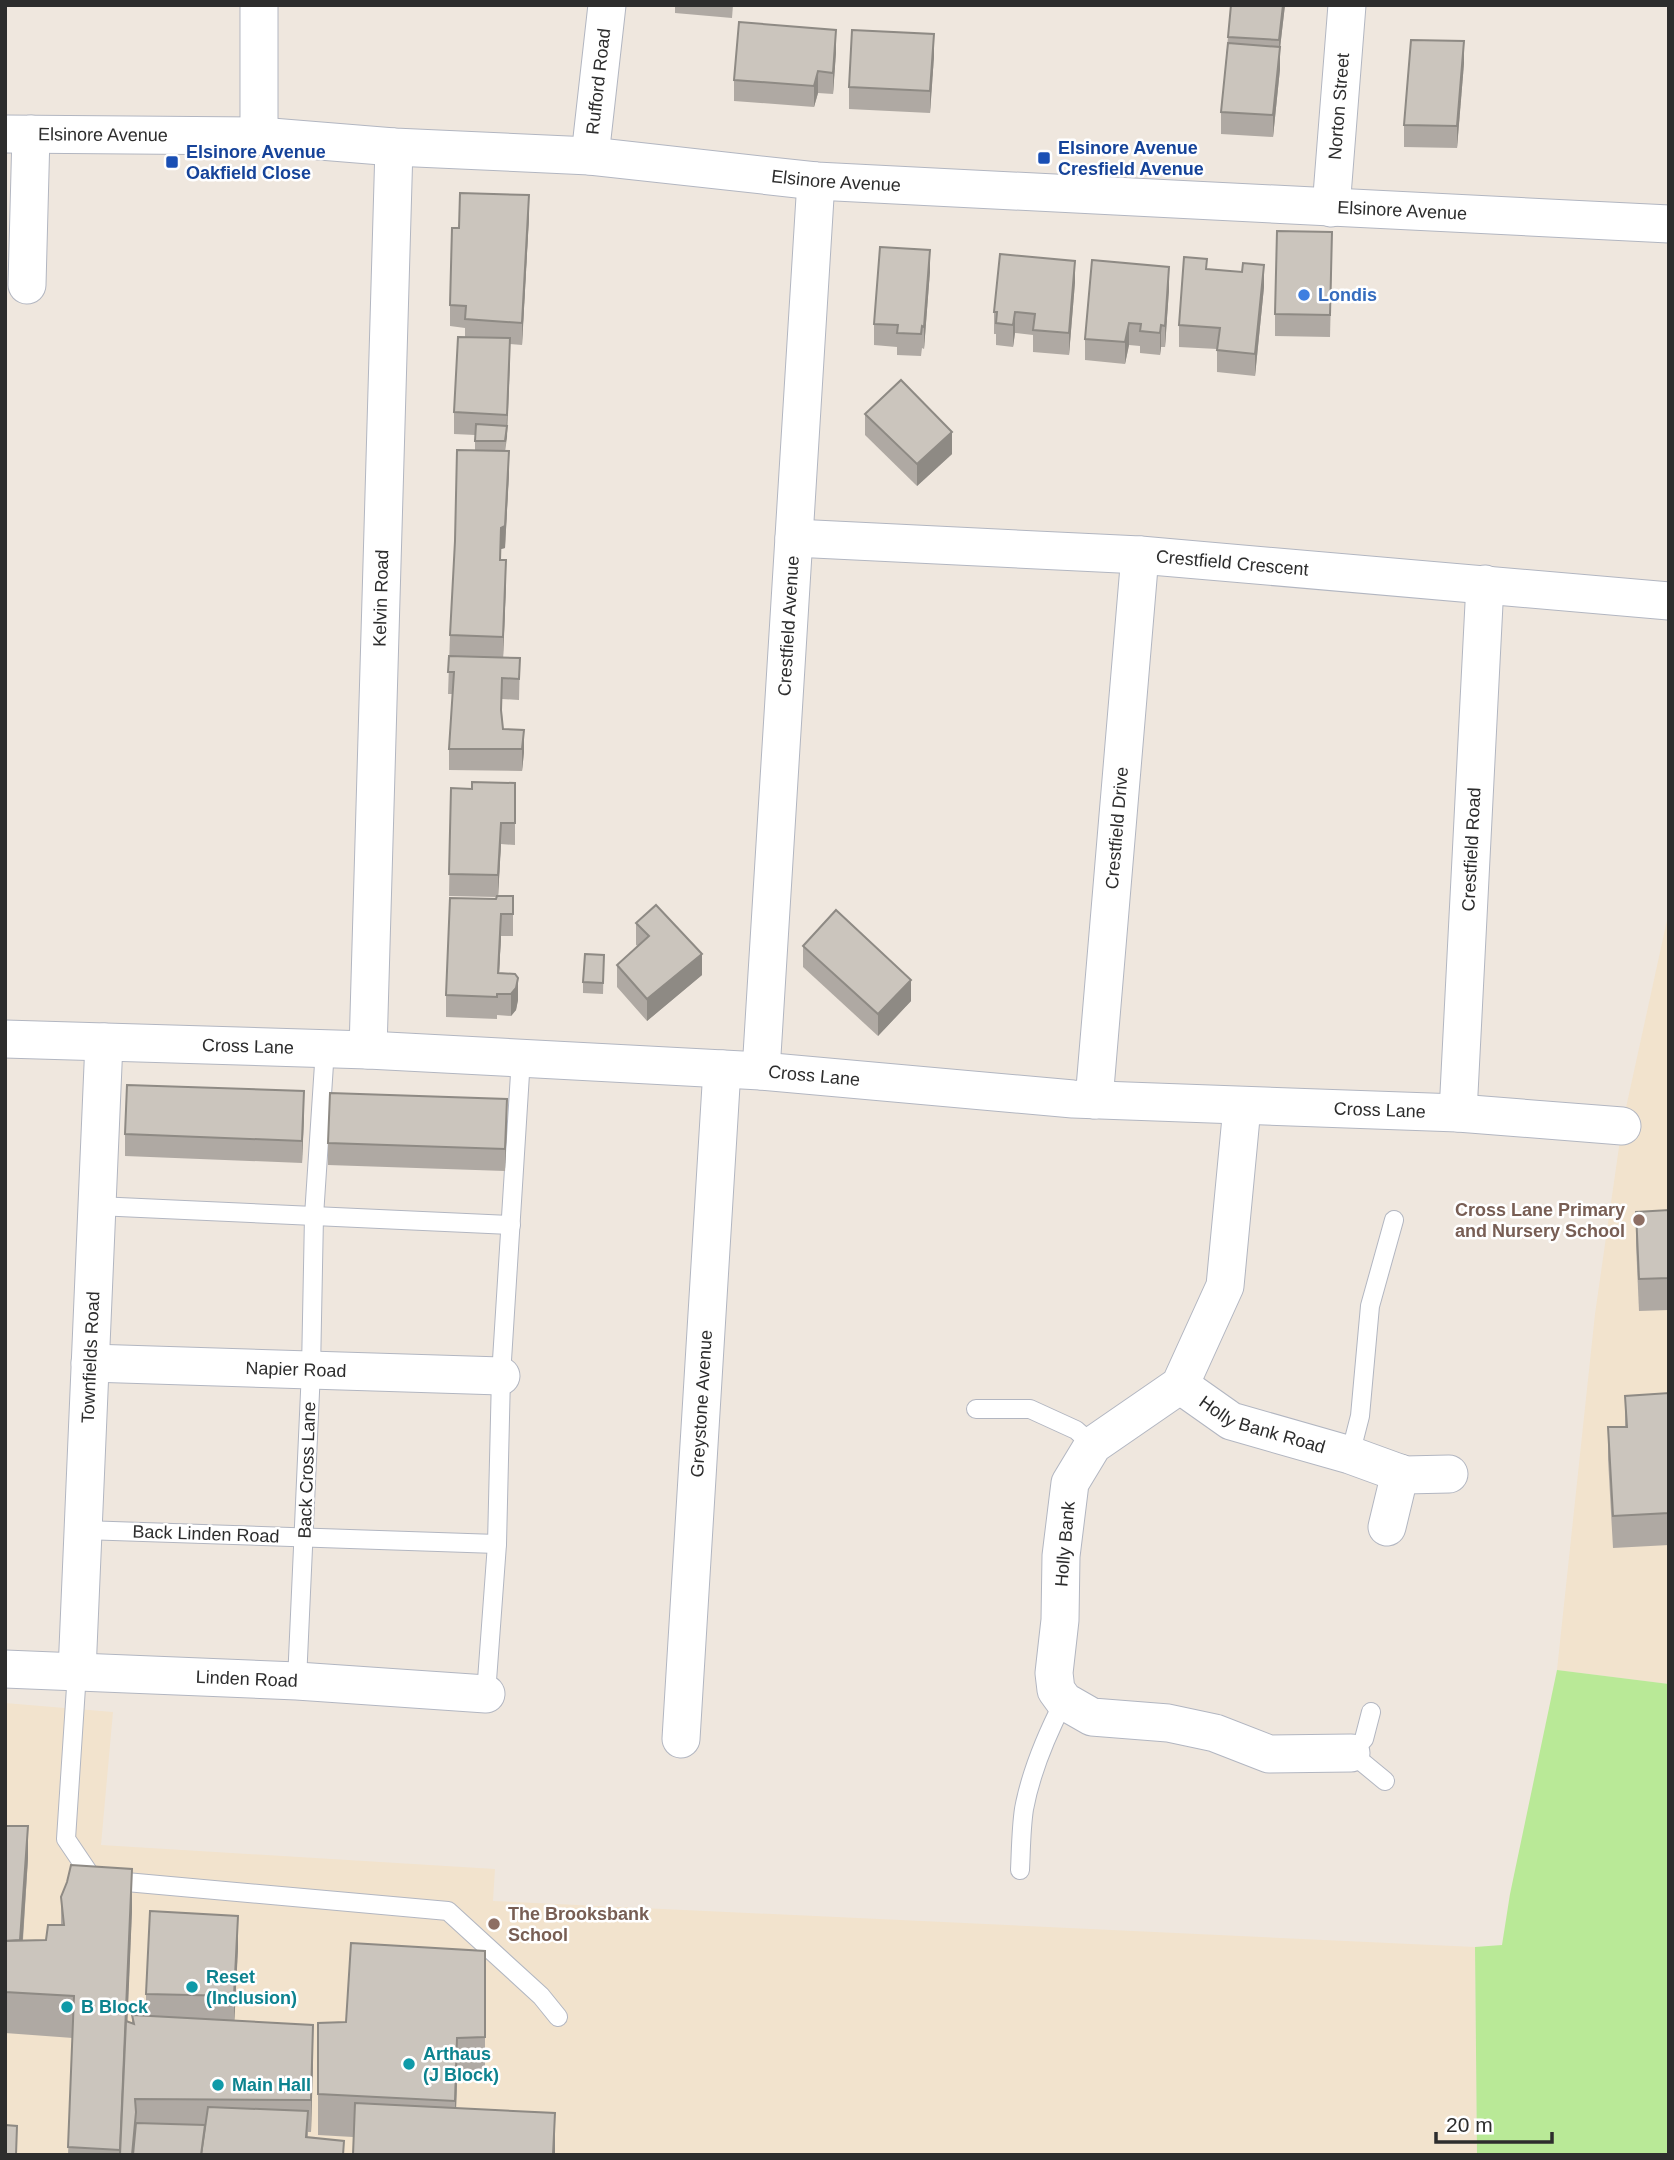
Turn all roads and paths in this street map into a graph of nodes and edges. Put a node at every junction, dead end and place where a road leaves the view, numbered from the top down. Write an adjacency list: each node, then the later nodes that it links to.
1 (259, 5): 5 (street)
2 (607, 5): 7 (street, Rufford Road)
3 (1347, 5): 9 (street, Norton Street)
4 (18, 134): 5 (street, Elsinore Avenue); 11 (street)
5 (259, 136): 6 (street, Elsinore Avenue)
6 (394, 147): 7 (street, Elsinore Avenue); 19 (street, Kelvin Road)
7 (590, 156): 8 (street, Elsinore Avenue)
8 (816, 181): 9 (street, Elsinore Avenue); 12 (street, Crestfield Avenue)
9 (1331, 208): 10 (street, Elsinore Avenue)
10 (1669, 224)
11 (27, 285)
12 (794, 538): 13 (street, Crestfield Crescent); 22 (street, Crestfield Avenue)
13 (1140, 555): 14 (street, Crestfield Crescent); 23 (street, Crestfield Drive)
14 (1485, 584): 15 (street, Crestfield Crescent); 25 (street, Crestfield Road)
15 (1669, 601)
16 (5, 1039): 17 (street, Cross Lane)
17 (104, 1042): 18 (street, Cross Lane); 27 (street, Townfields Road)
18 (325, 1049): 19 (street, Cross Lane); 28 (lane, Back Cross Lane)
19 (368, 1050): 20 (street, Cross Lane)
20 (521, 1058): 21 (street, Cross Lane); 30 (lane)
21 (722, 1069): 22 (street, Cross Lane); 50 (street, Greystone Avenue)
22 (761, 1070): 23 (street, Cross Lane)
23 (1094, 1100): 24 (street, Cross Lane)
24 (1242, 1107): 25 (street, Cross Lane); 34 (street)
25 (1458, 1113): 26 (street, Cross Lane)
26 (1622, 1126)
27 (97, 1206): 28 (lane); 31 (street, Townfields Road)
28 (314, 1216): 30 (lane); 32 (lane, Back Cross Lane)
29 (1394, 1220): 37 (lane)
30 (511, 1226): 33 (lane)
31 (90, 1363): 32 (street, Napier Road); 41 (street, Townfields Road)
32 (311, 1370): 33 (street, Napier Road); 42 (lane, Back Cross Lane)
33 (501, 1376): 43 (lane)
34 (1180, 1385): 36 (street, Holly Bank); 37 (street, Holly Bank Road)
35 (976, 1409): 36 (lane)
36 (1093, 1446): 48 (street, Holly Bank)
37 (1350, 1455): 38 (street, Holly Bank Road)
38 (1400, 1473): 39 (street, Holly Bank Road); 40 (street)
39 (1449, 1474)
40 (1387, 1527)
41 (83, 1530): 42 (lane, Back Linden Road); 45 (street, Townfields Road)
42 (304, 1537): 43 (lane, Back Linden Road); 46 (lane, Back Cross Lane)
43 (497, 1544): 47 (lane)
44 (5, 1670): 45 (street, Linden Road)
45 (77, 1672): 46 (street, Linden Road); 54 (lane)
46 (297, 1681): 47 (street, Linden Road)
47 (486, 1693)
48 (1064, 1701): 51 (street); 53 (lane)
49 (1371, 1712): 51 (lane)
50 (681, 1740)
51 (1351, 1753): 52 (lane)
52 (1385, 1781)
53 (1020, 1870)
54 (558, 2017)

